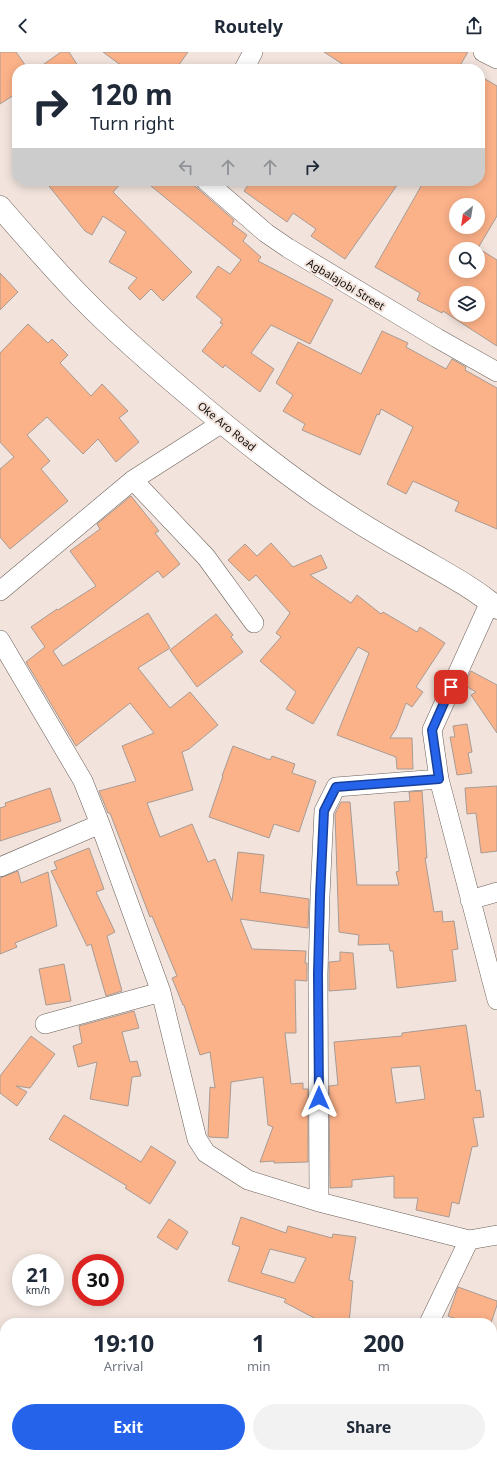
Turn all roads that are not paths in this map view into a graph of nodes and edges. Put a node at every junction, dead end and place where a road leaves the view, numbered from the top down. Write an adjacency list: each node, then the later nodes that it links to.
1 (253, 52): 4 (street)
2 (483, 52): 3 (street)
3 (497, 59)
4 (247, 64)
5 (212, 186): 7 (street, Agbalajobi Street)
6 (0, 207): 8 (main road, Oke Aro Road)
7 (497, 372)
8 (222, 423): 9 (street); 11 (main road, Oke Aro Road)
9 (133, 480): 10 (street); 12 (street)
10 (0, 591)
11 (495, 604): 14 (street)
12 (254, 623)
13 (0, 640): 15 (street)
14 (439, 779): 18 (street); 22 (street)
15 (100, 824): 16 (street); 19 (street)
16 (0, 867)
17 (497, 892): 18 (street)
18 (470, 900): 20 (street)
19 (161, 992): 21 (street); 22 (street)
20 (497, 1000)
21 (45, 1024)
22 (319, 1202): 24 (street)
23 (497, 1235): 24 (street)
24 (468, 1240): 25 (street)
25 (431, 1318)

